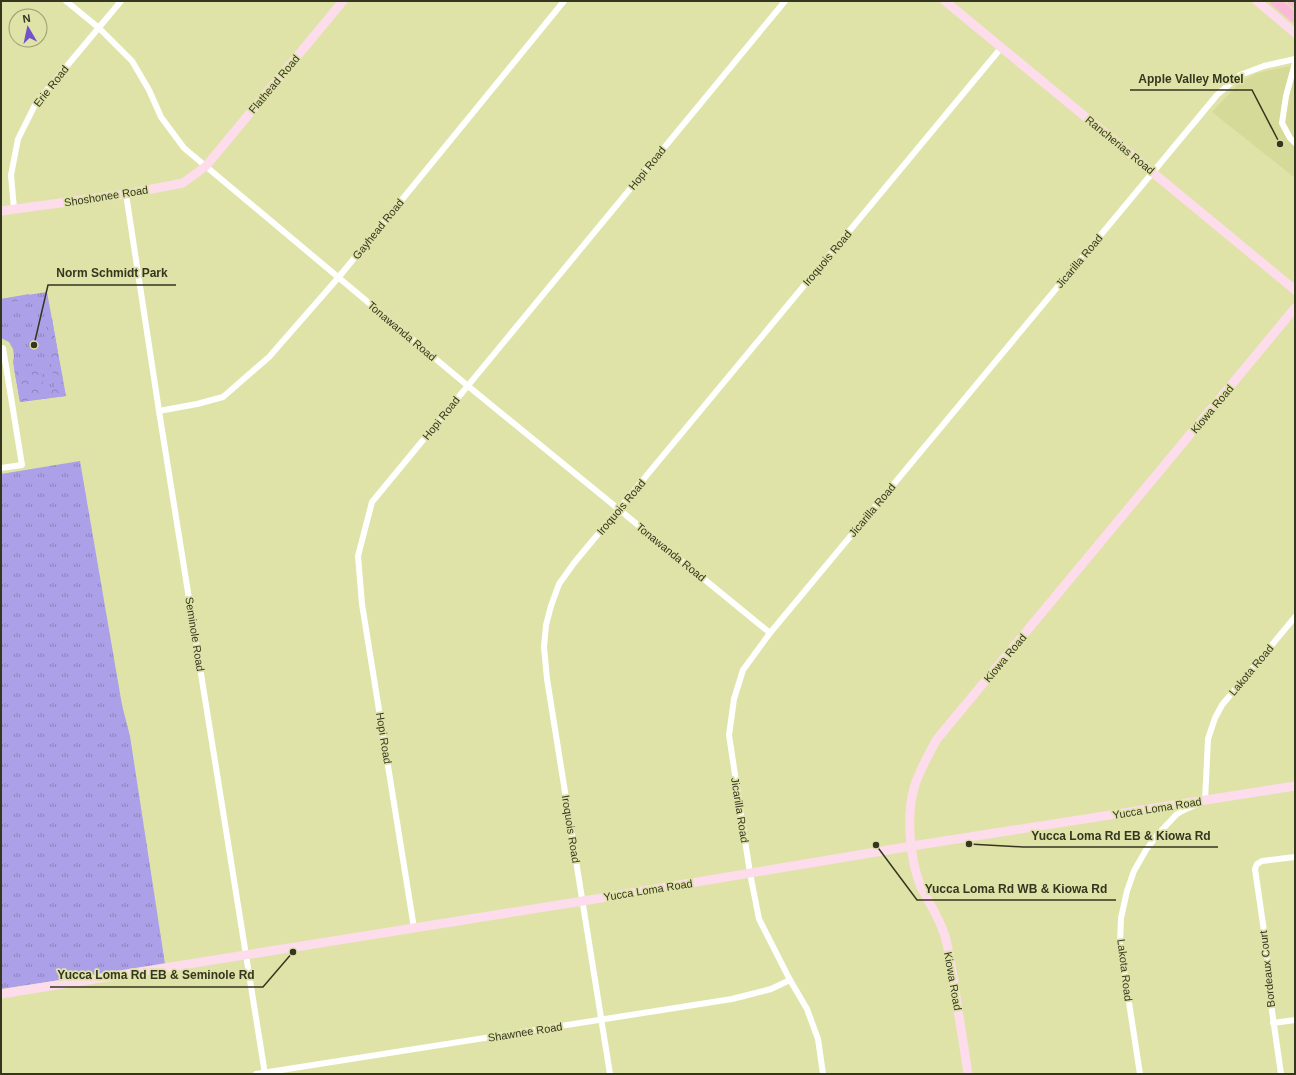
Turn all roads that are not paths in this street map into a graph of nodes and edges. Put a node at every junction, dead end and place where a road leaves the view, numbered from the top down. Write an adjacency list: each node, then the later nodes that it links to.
1 (66, 1): 12 (street, Tonawanda Road)
2 (121, 1): 12 (street, Erie Road)
3 (343, 1): 18 (street, Flathead Road)
4 (564, 1): 23 (street, Gayhead Road)
5 (785, 1): 27 (street, Hopi Road)
6 (945, 1): 14 (street, Rancherias Road)
7 (1257, 1): 13 (street)
8 (1275, 1): 11 (main road)
9 (1292, 1): 10 (main road)
10 (1295, 3)
11 (1295, 18)
12 (99, 28): 18 (street, Tonawanda Road); 21 (street, Erie Road)
13 (1295, 33)
14 (1001, 48): 19 (street, Rancherias Road); 30 (street, Iroquois Road)
15 (1295, 59): 19 (street, Jicarilla Road)
16 (1295, 64): 17 (street)
17 (1295, 143)
18 (206, 166): 20 (street, Shoshonee Road); 23 (street, Tonawanda Road)
19 (1153, 172): 24 (street, Rancherias Road); 32 (street, Jicarilla Road)
20 (126, 194): 21 (street, Shoshonee Road); 28 (street, Seminole Road)
21 (14, 209): 22 (street, Shoshonee Road)
22 (1, 211)
23 (338, 278): 27 (street, Tonawanda Road); 28 (street, Gayhead Road)
24 (1295, 290)
25 (1295, 308): 35 (street, Kiowa Road)
26 (2, 348): 29 (street)
27 (468, 386): 30 (street, Tonawanda Road); 39 (street, Hopi Road)
28 (159, 411): 40 (street, Seminole Road)
29 (1, 468)
30 (619, 510): 32 (street, Tonawanda Road); 38 (street, Iroquois Road)
31 (1295, 616): 34 (street, Lakota Road)
32 (770, 633): 37 (street, Jicarilla Road)
33 (1295, 786): 34 (street, Yucca Loma Road)
34 (1206, 801): 35 (street, Yucca Loma Road); 51 (street, Lakota Road)
35 (912, 846): 37 (street, Yucca Loma Road); 50 (street, Kiowa Road)
36 (1295, 857): 45 (street, Bordeaux Court)
37 (750, 873): 38 (street, Yucca Loma Road); 41 (street, Jicarilla Road)
38 (583, 901): 39 (street, Yucca Loma Road); 44 (street, Iroquois Road)
39 (414, 928): 40 (street, Yucca Loma Road)
40 (246, 955): 42 (street, Yucca Loma Road); 46 (street, Seminole Road)
41 (790, 980): 44 (street, Shawnee Road); 49 (street, Jicarilla Road)
42 (1, 994)
43 (1295, 1020): 45 (street)
44 (601, 1021): 46 (street, Shawnee Road); 48 (street, Iroquois Road)
45 (1273, 1023): 52 (street, Bordeaux Court)
46 (264, 1073): 47 (street, Shawnee Road)
47 (256, 1074)
48 (610, 1074)
49 (823, 1074)
50 (968, 1074)
51 (1140, 1074)
52 (1281, 1074)

